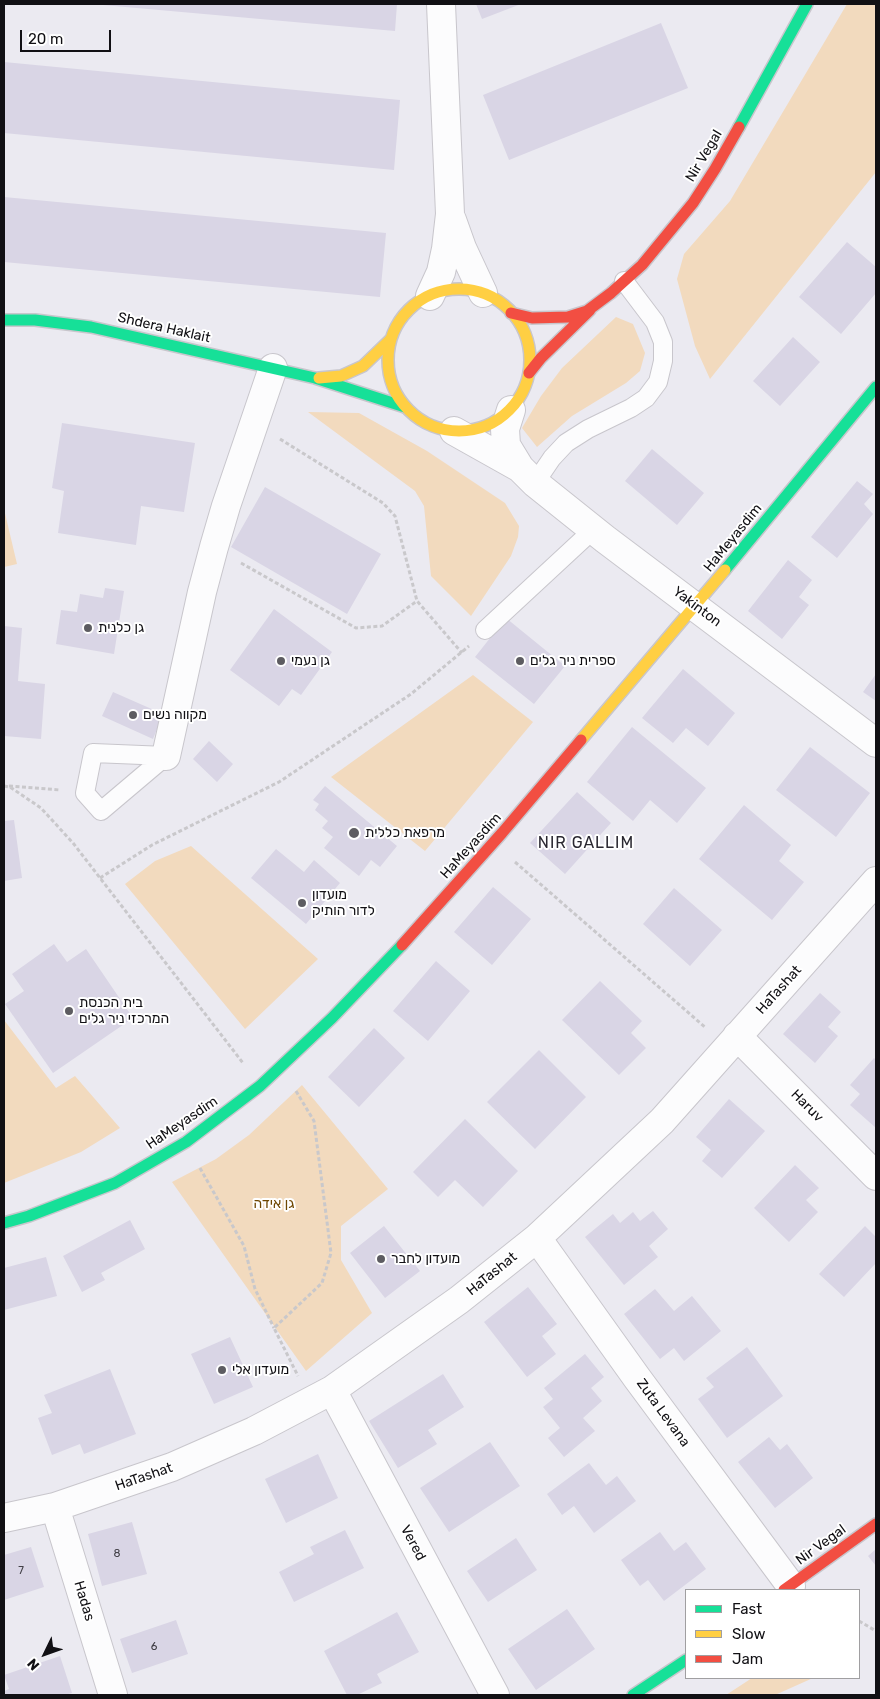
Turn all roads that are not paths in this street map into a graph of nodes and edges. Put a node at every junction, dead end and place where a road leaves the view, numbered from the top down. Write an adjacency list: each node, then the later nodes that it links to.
1 (441, 4): 3 (street)
2 (807, 4): 4 (street, Nir Vegal)
3 (450, 214): 5 (street); 6 (street)
4 (624, 281): 7 (street, Nir Vegal); 18 (lane)
5 (483, 293): 6 (street); 8 (street)
6 (430, 296): 10 (street)
7 (598, 302): 8 (street, Nir Vegal); 12 (street, Nir Vegal)
8 (511, 313): 12 (street)
9 (4, 320): 11 (street, Shdera Haklait)
10 (390, 340): 13 (street, Shdera Haklait); 15 (street)
11 (274, 368): 13 (street, Shdera Haklait); 23 (street)
12 (528, 373): 16 (street)
13 (315, 378): 15 (street, Shdera Haklait)
14 (876, 387): 20 (street, HaMeyasdim)
15 (405, 407): 17 (street)
16 (511, 410): 17 (street); 18 (street, Yakinton)
17 (454, 431): 18 (street, Yakinton)
18 (527, 476): 19 (street, Yakinton)
19 (594, 529): 20 (street, Yakinton); 21 (lane)
20 (695, 606): 22 (street, Yakinton); 27 (street, HaMeyasdim)
21 (485, 630)
22 (876, 743)
23 (166, 756): 23 (lane)
24 (876, 881): 25 (street, HaTashat)
25 (732, 1041): 26 (street, Haruv); 28 (street, HaTashat)
26 (876, 1176)
27 (4, 1223)
28 (537, 1238): 29 (street, HaTashat); 33 (street, Zuta Levana)
29 (321, 1395): 30 (street, HaTashat); 36 (street, Vered)
30 (55, 1507): 31 (street, HaTashat); 35 (street, Hadas)
31 (4, 1518)
32 (876, 1524): 33 (street, Nir Vegal)
33 (788, 1588)
34 (685, 1661): 37 (street)
35 (113, 1695)
36 (495, 1695)
37 (632, 1695)

